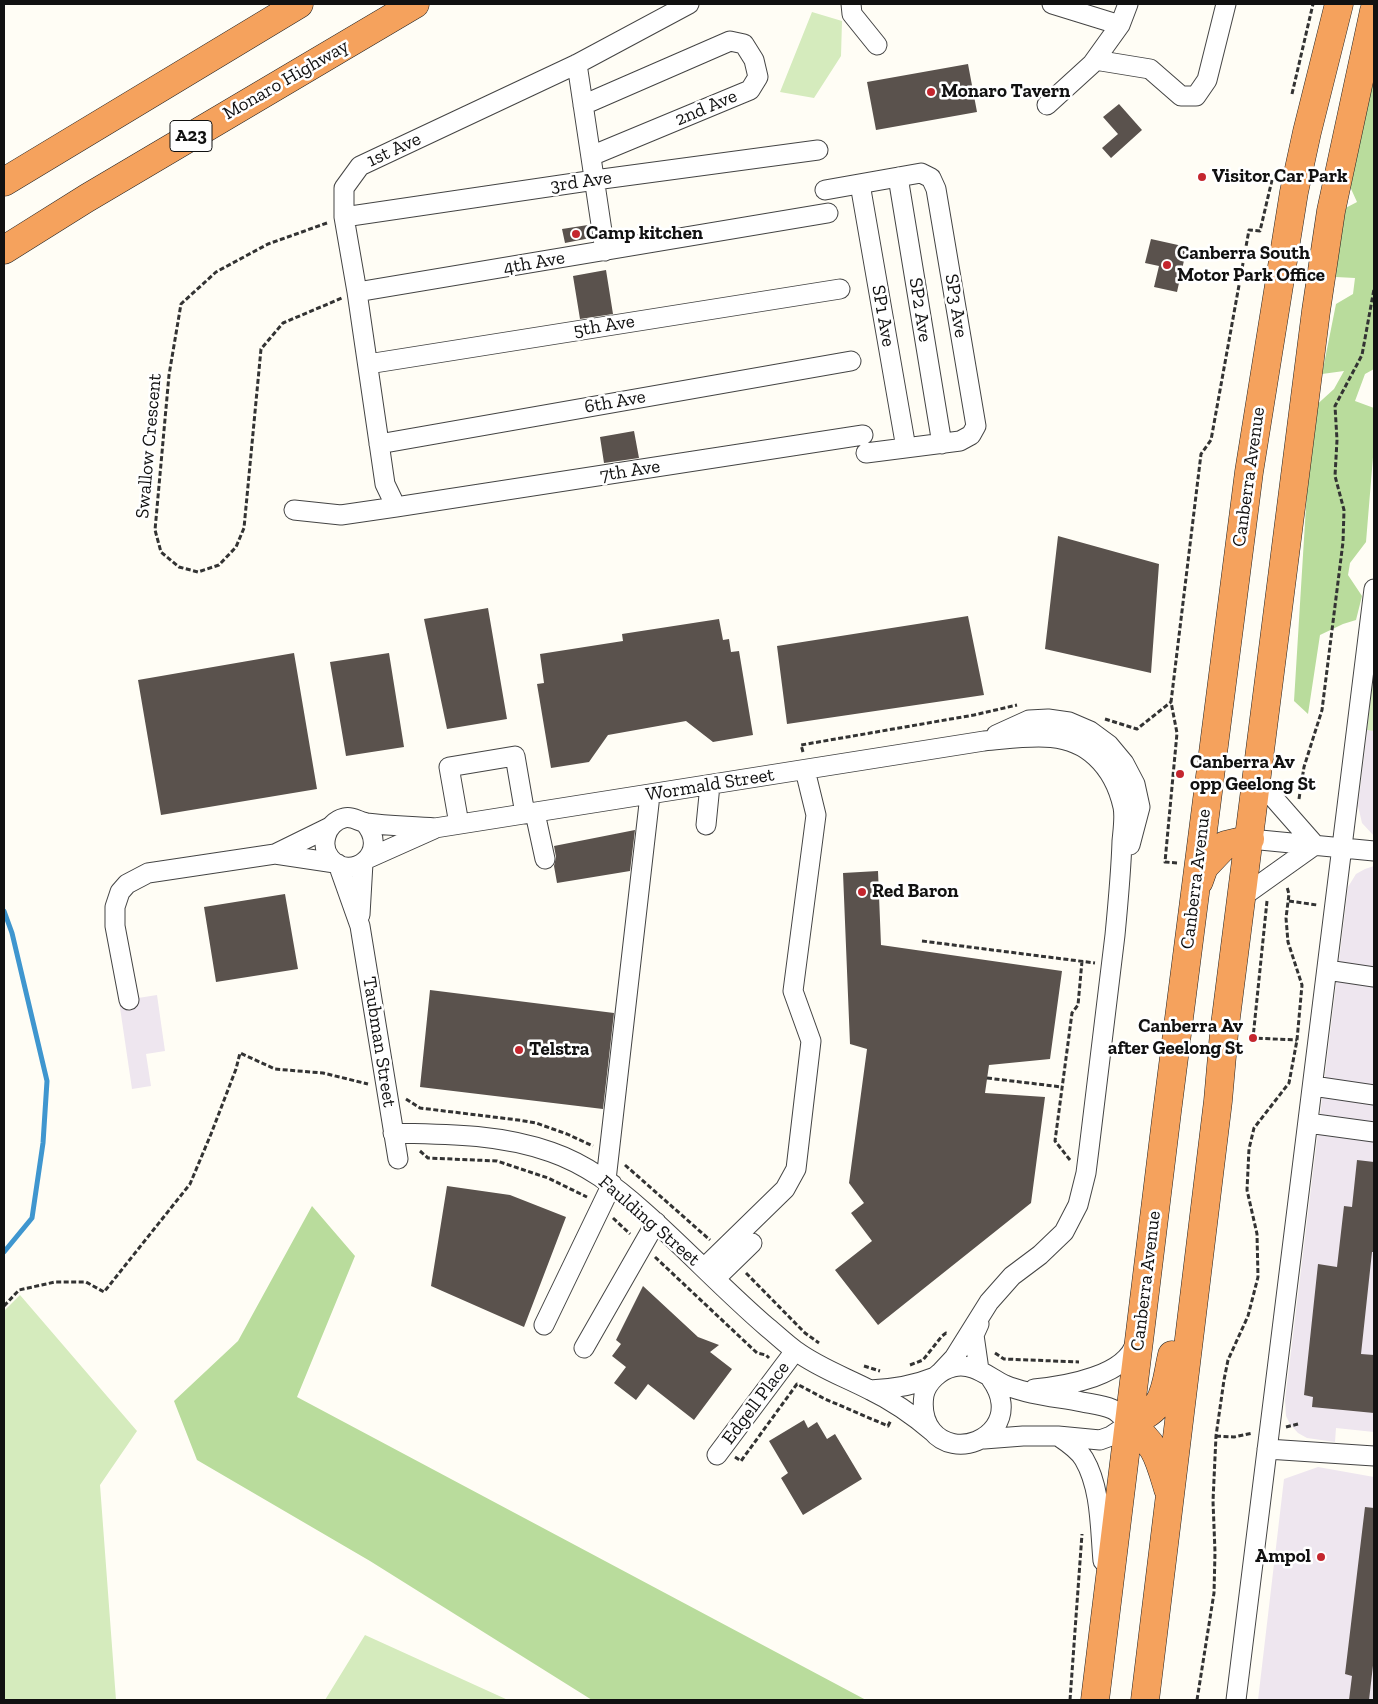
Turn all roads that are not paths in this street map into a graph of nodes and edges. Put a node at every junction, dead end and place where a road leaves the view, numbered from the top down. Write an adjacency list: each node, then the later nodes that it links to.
1 (299, 4): 20 (highway)
2 (414, 4): 26 (highway, Monaro Highway / A23)
3 (689, 4): 13 (street, 1st Ave)
4 (851, 4): 11 (street)
5 (1052, 4): 10 (street)
6 (1128, 4): 10 (street)
7 (1226, 4): 12 (street)
8 (1339, 4): 28 (highway, Canberra Avenue)
9 (1374, 11): 23 (highway)
10 (1120, 25): 12 (street)
11 (877, 45)
12 (1095, 60): 15 (street)
13 (576, 64): 14 (street); 25 (street, 1st Ave)
14 (583, 105): 17 (street); 17 (street, 2nd Ave)
15 (1047, 105)
16 (818, 150): 19 (street, 3rd Ave)
17 (591, 156): 19 (street)
18 (898, 177): 21 (street, SP3 Ave); 36 (street, SP2 Ave); 36 (street, SP3 Ave)
19 (594, 180): 25 (street, 3rd Ave); 27 (street)
20 (4, 182)
21 (860, 184): 22 (street, SP3 Ave); 37 (street, SP1 Ave)
22 (824, 190)
23 (1331, 211): 28 (highway); 31 (highway)
24 (828, 213): 27 (street, 4th Ave)
25 (344, 217): 30 (street, 1st Ave)
26 (4, 250)
27 (605, 251): 30 (street, 4th Ave)
28 (1283, 257): 31 (highway); 44 (highway, Canberra Avenue)
29 (840, 289): 33 (street, 5th Ave)
30 (357, 292): 33 (street, 1st Ave)
31 (1316, 311): 42 (highway)
32 (851, 361): 34 (street, 6th Ave)
33 (368, 364): 34 (street, 1st Ave)
34 (379, 444): 38 (street, 1st Ave)
35 (864, 444): 37 (street, SP3 Ave); 38 (street, 7th Ave)
36 (942, 444): 37 (street, SP3 Ave)
37 (906, 448)
38 (396, 507): 39 (street, 7th Ave)
39 (294, 510)
40 (1374, 589): 54 (street)
41 (805, 770): 43 (street, Wormald Street); 76 (street); 77 (street, Wormald Street)
42 (1257, 779): 52 (highway); 53 (street)
43 (710, 785): 45 (street, Wormald Street); 49 (street)
44 (1208, 785): 52 (highway); 60 (highway, Canberra Avenue)
45 (650, 794): 46 (street, Wormald Street); 72 (street)
46 (530, 813): 48 (street, Wormald Street); 48 (street); 57 (street)
47 (364, 822): 50 (street, Wormald Street); 51 (street, Wormald Street); 58 (street)
48 (459, 824): 51 (street, Wormald Street)
49 (706, 824)
50 (330, 827): 56 (street, Wormald Street); 59 (street)
51 (435, 828): 58 (street, Wormald Street)
52 (1250, 839): 53 (street); 60 (highway); 61 (highway)
53 (1314, 844): 54 (street); 61 (street)
54 (1343, 847): 55 (street); 63 (street)
55 (1374, 851)
56 (275, 854): 59 (street, Wormald Street); 65 (street, Wormald Street)
57 (545, 859)
58 (366, 860): 59 (street, Wormald Street); 62 (street, Taubman Street)
59 (336, 863): 62 (street, Taubman Street)
60 (1194, 895): 78 (highway, Canberra Avenue)
61 (1242, 897): 75 (highway)
62 (360, 926): 70 (street, Taubman Street)
63 (1328, 970): 64 (street); 66 (street)
64 (1374, 977)
65 (129, 1000)
66 (1313, 1086): 67 (street); 68 (street)
67 (1374, 1095)
68 (1308, 1123): 69 (street); 90 (street)
69 (1374, 1132)
70 (394, 1133): 71 (street, Taubman Street); 72 (street, Faulding Street)
71 (398, 1158)
72 (609, 1182): 73 (street, Faulding Street); 79 (street)
73 (656, 1222): 76 (street, Faulding Street); 80 (street)
74 (752, 1243): 76 (street)
75 (1199, 1258): 86 (highway); 93 (highway)
76 (710, 1274): 81 (street, Faulding Street)
77 (989, 1302): 82 (street, Wormald Street); 83 (street, Wormald Street)
78 (1143, 1311): 85 (street); 86 (highway, Canberra Avenue)
79 (544, 1325)
80 (584, 1348)
81 (795, 1351): 84 (street, Faulding Street); 91 (street, Edgell Place)
82 (985, 1374): 83 (street); 85 (street); 89 (street)
83 (938, 1375): 84 (street, Faulding Street); 87 (street)
84 (870, 1390): 87 (street, Faulding Street)
85 (1018, 1390): 86 (street)
86 (1129, 1424): 88 (street); 93 (highway); 94 (highway, Canberra Avenue)
87 (933, 1432): 89 (street)
88 (1058, 1436): 89 (street); 94 (street)
89 (984, 1438)
90 (1267, 1449): 92 (street); 97 (street)
91 (720, 1451)
92 (1374, 1456)
93 (1170, 1496): 96 (highway)
94 (1107, 1602): 95 (highway, Canberra Avenue)
95 (1095, 1700)
96 (1145, 1700)
97 (1236, 1700)

